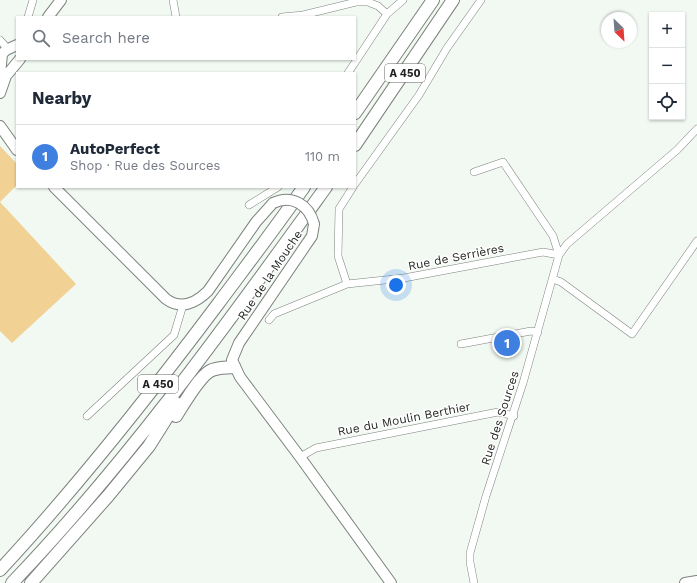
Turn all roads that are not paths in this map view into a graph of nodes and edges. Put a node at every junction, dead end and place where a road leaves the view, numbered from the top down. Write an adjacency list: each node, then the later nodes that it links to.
1 (33, 0): 11 (street)
2 (61, 0): 12 (street)
3 (173, 0): 13 (street)
4 (403, 0): 10 (street)
5 (433, 0): 20 (highway, A 450)
6 (453, 0): 24 (highway, A 450)
7 (481, 0): 28 (street)
8 (356, 1): 9 (street); 14 (street)
9 (379, 3): 10 (street)
10 (387, 14): 17 (street)
11 (28, 16)
12 (49, 16)
13 (176, 16)
14 (292, 16)
15 (0, 40): 16 (street)
16 (12, 56): 18 (street); 19 (street)
17 (349, 72)
18 (0, 75)
19 (0, 94)
20 (356, 112)
21 (0, 126): 25 (street)
22 (697, 129): 36 (street, Rue des Sources)
23 (0, 137): 26 (street)
24 (356, 144)
25 (16, 150)
26 (16, 150)
27 (474, 172): 36 (street)
28 (356, 183)
29 (57, 188): 39 (street)
30 (276, 188): 34 (street)
31 (303, 188): 49 (highway, A 450)
32 (325, 188): 44 (highway, A 450)
33 (352, 188): 38 (street)
34 (250, 205)
35 (697, 241): 37 (street)
36 (559, 255): 37 (street, Rue des Sources); 38 (street, Rue de Serrières)
37 (553, 279): 41 (street, Rue des Sources)
38 (348, 284): 40 (street, Rue de Serrières)
39 (183, 305): 43 (street, Rue de la Mouche, bridge); 45 (street)
40 (269, 320)
41 (538, 332): 42 (street); 46 (street, Rue des Sources)
42 (461, 344)
43 (234, 367): 47 (highway); 48 (street)
44 (189, 373): 47 (highway); 51 (highway, A 450)
45 (87, 416)
46 (514, 416): 48 (street, Rue du Moulin Berthier); 54 (street, Rue des Sources)
47 (149, 446): 52 (highway)
48 (300, 457): 53 (street)
49 (0, 570)
50 (697, 581): 55 (street)
51 (12, 583)
52 (31, 583)
53 (391, 583)
54 (474, 583)
55 (685, 583)

